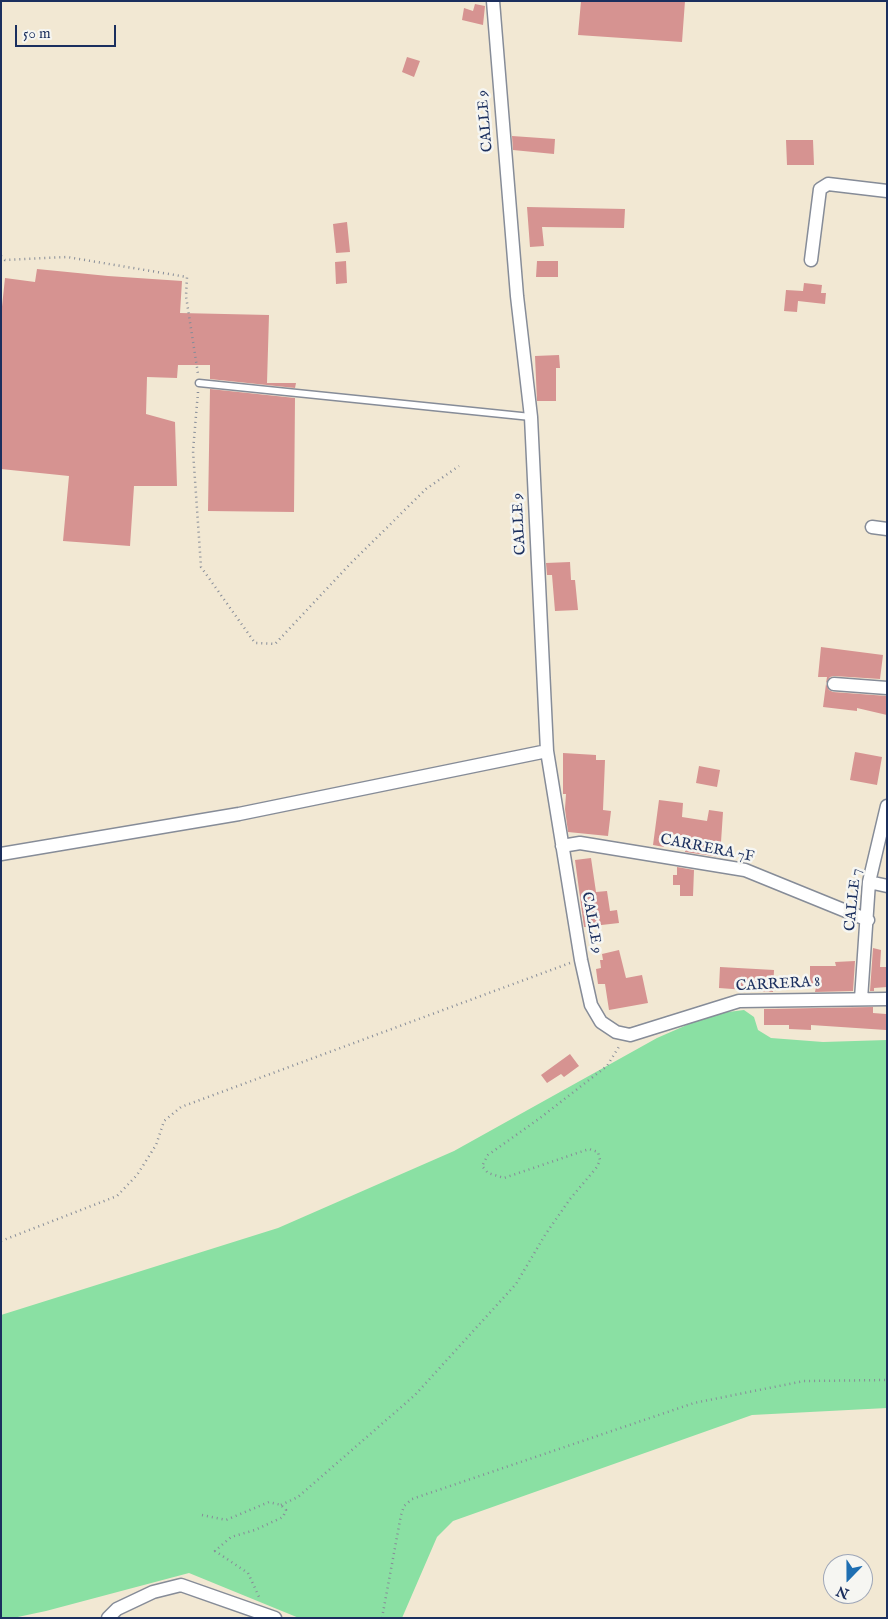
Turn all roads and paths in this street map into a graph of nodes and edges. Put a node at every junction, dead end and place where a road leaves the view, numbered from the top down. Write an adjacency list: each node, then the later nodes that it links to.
1 (493, 1): 6 (street, CALLE 9)
2 (887, 191): 4 (street)
3 (1, 256): 5 (path)
4 (811, 260)
5 (199, 383): 6 (lane); 7 (path)
6 (531, 417): 12 (street, CALLE 9)
7 (459, 466)
8 (872, 527): 9 (street)
9 (887, 529)
10 (834, 684): 11 (street)
11 (887, 688)
12 (547, 751): 14 (street, CALLE 9); 15 (street)
13 (887, 806): 16 (street, CALLE 7)
14 (562, 846): 18 (street, CARRERA 7F); 19 (street, CALLE 9)
15 (1, 854)
16 (870, 882): 17 (street); 18 (street, CALLE 7)
17 (887, 886)
18 (868, 920): 20 (street, CALLE 7)
19 (581, 960): 22 (street, CALLE 9); 24 (path)
20 (861, 999): 21 (street, CARRERA 8); 23 (street, CARRERA 8)
21 (887, 999)
22 (616, 1032): 23 (street, CARRERA 8)
23 (630, 1034): 26 (path)
24 (1, 1241)
25 (887, 1380): 31 (path)
26 (282, 1505): 27 (path); 28 (path)
27 (202, 1515)
28 (261, 1613): 29 (street); 30 (street)
29 (108, 1618)
30 (275, 1618)
31 (382, 1618)

